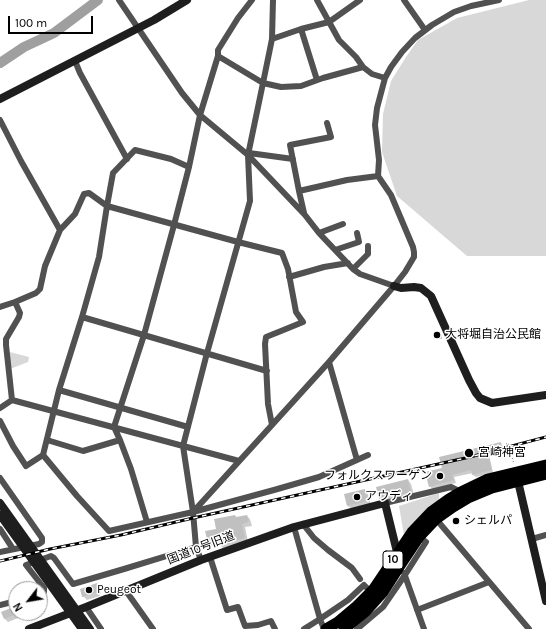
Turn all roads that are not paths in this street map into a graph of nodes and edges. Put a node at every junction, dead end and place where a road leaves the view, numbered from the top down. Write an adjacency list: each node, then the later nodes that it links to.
1 (119, 0): 10 (street)
2 (187, 0): 10 (street)
3 (252, 0): 14 (street)
4 (273, 0): 13 (street)
5 (317, 0): 9 (street)
6 (360, 0): 9 (street)
7 (404, 0): 12 (street)
8 (499, 0): 12 (street)
9 (329, 22): 11 (street); 16 (street)
10 (138, 28): 15 (street); 21 (street)
11 (301, 29): 13 (street); 18 (street)
12 (425, 30): 17 (street)
13 (272, 40): 19 (street)
14 (218, 56): 19 (street); 21 (street)
15 (75, 61): 20 (street); 26 (street)
16 (363, 67): 17 (street); 18 (street)
17 (385, 78): 28 (street)
18 (317, 80): 19 (street)
19 (263, 83): 24 (street)
20 (0, 99)
21 (200, 115): 24 (street); 27 (street)
22 (0, 120): 34 (street)
23 (327, 123): 25 (street)
24 (249, 154): 25 (street); 31 (street); 37 (street)
25 (293, 158): 29 (street)
26 (127, 159): 27 (street); 30 (street)
27 (189, 167): 33 (street)
28 (378, 176): 29 (street); 43 (street)
29 (299, 191): 31 (street)
30 (107, 206): 33 (street); 34 (street); 46 (street)
31 (305, 215): 35 (street)
32 (343, 224): 35 (street)
33 (174, 225): 37 (street); 47 (street)
34 (60, 230): 44 (street)
35 (319, 233): 39 (street)
36 (357, 233): 39 (street)
37 (238, 242): 42 (street); 48 (street)
38 (368, 246): 41 (street)
39 (335, 250): 40 (street)
40 (348, 262): 41 (street); 42 (street)
41 (353, 269): 43 (street)
42 (289, 277): 50 (street)
43 (394, 286): 49 (street); 52 (street)
44 (15, 302): 45 (street); 53 (street)
45 (0, 307)
46 (82, 317): 47 (street); 51 (street)
47 (144, 336): 48 (street); 54 (street)
48 (207, 353): 50 (street); 60 (street)
49 (329, 362): 58 (street); 66 (street)
50 (266, 372): 58 (street)
51 (59, 390): 54 (street); 56 (street)
52 (546, 395)
53 (12, 400): 55 (street); 56 (street)
54 (120, 407): 59 (street); 60 (street)
55 (0, 408)
56 (54, 411): 59 (street); 61 (street)
57 (0, 421): 64 (street)
58 (272, 425): 67 (street)
59 (114, 427): 62 (street); 63 (street)
60 (188, 427): 63 (street)
61 (47, 440): 62 (street); 64 (street)
62 (120, 440): 78 (street)
63 (183, 446): 67 (street); 75 (street)
64 (43, 455): 78 (street)
65 (368, 455): 66 (street)
66 (357, 460): 75 (street)
67 (239, 461): 75 (street)
68 (546, 465): 70 (highway, 10)
69 (546, 474): 70 (highway, 10)
70 (517, 477): 72 (highway, 10); 84 (street)
71 (0, 478): 86 (street)
72 (465, 495): 74 (street); 77 (highway, 10); 89 (highway, 10)
73 (0, 503): 105 (street)
74 (385, 504): 79 (street, 国道10号旧道); 89 (street)
75 (193, 512): 78 (street); 85 (street)
76 (0, 515): 104 (street)
77 (436, 519): 83 (highway, 10); 94 (street)
78 (147, 522)
79 (304, 524): 80 (street, 国道10号旧道); 92 (street)
80 (294, 527): 88 (street, 国道10号旧道); 101 (street)
81 (0, 530): 86 (street)
82 (546, 535): 84 (street)
83 (419, 537): 89 (highway, 10); 91 (street)
84 (532, 539): 95 (street)
85 (196, 547): 90 (street); 93 (street)
86 (14, 549): 87 (street)
87 (0, 552)
88 (210, 557): 90 (street, 国道10号旧道); 108 (street)
89 (399, 559): 91 (street); 101 (highway, 10); 110 (highway, 10)
90 (201, 560): 96 (street, 国道10号旧道)
91 (405, 575): 99 (street); 111 (street)
92 (360, 579)
93 (39, 581)
94 (489, 582): 99 (street); 113 (street)
95 (545, 589): 97 (street)
96 (126, 591): 98 (street, 国道10号旧道); 107 (street)
97 (546, 601)
98 (86, 607): 100 (street, 国道10号旧道); 106 (street)
99 (417, 610): 112 (street)
100 (67, 614): 102 (street, 国道10号旧道); 103 (street)
101 (323, 626): 109 (street)
102 (30, 629)
103 (78, 629)
104 (82, 629)
105 (90, 629)
106 (101, 629)
107 (152, 629)
108 (275, 629)
109 (304, 629)
110 (344, 629)
111 (357, 629)
112 (424, 629)
113 (529, 629)

